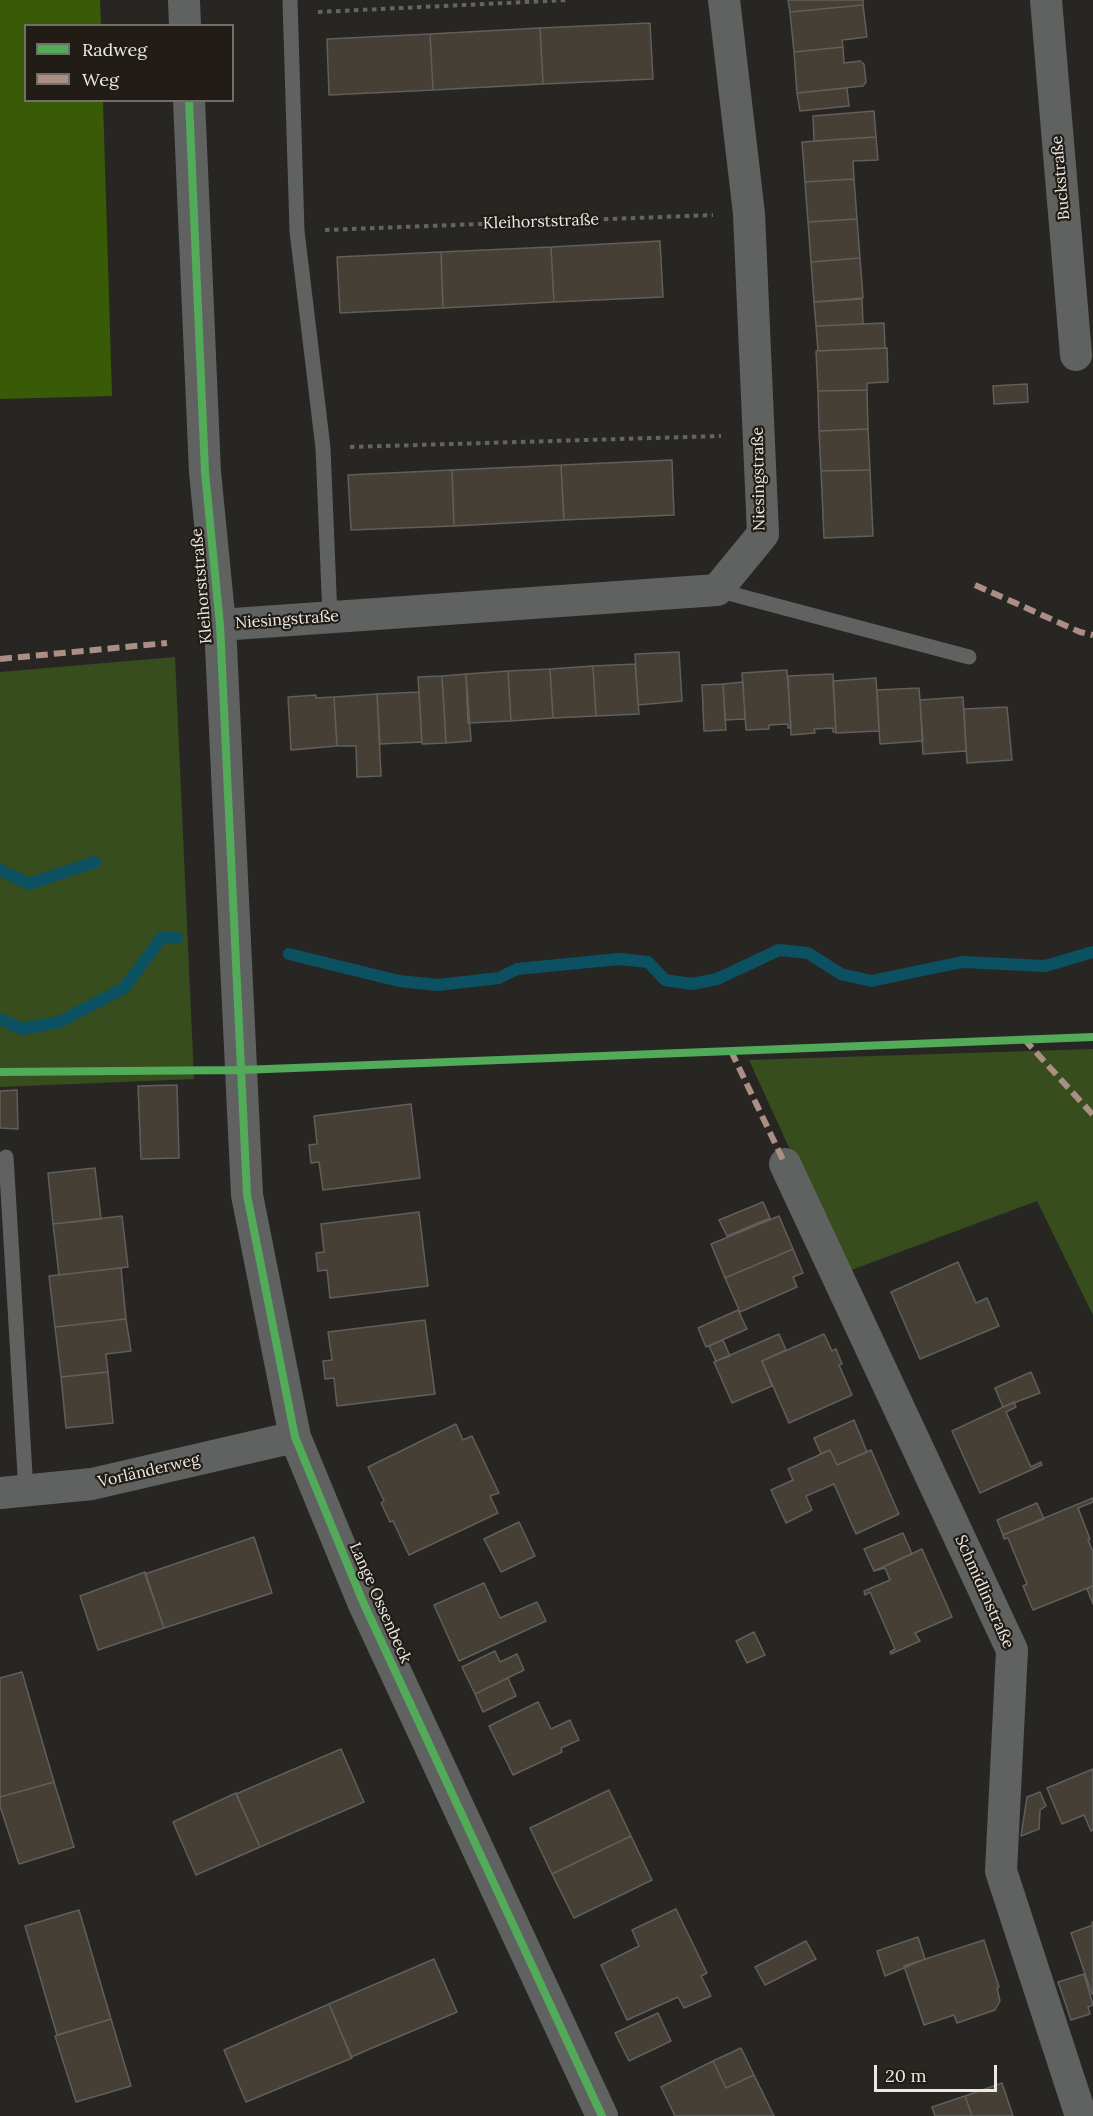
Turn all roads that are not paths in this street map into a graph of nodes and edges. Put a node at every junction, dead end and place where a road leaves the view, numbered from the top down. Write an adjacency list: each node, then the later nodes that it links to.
1 (184, 0): 5 (street)
2 (724, 0): 8 (street, Niesingstraße)
3 (1046, 0): 7 (street, Buckstraße)
4 (290, 7): 9 (lane)
5 (185, 24)
6 (189, 102): 10 (street, Kleihorststraße)
7 (1077, 355)
8 (717, 590): 9 (street, Niesingstraße); 11 (lane)
9 (330, 617): 10 (street, Niesingstraße)
10 (220, 625): 12 (street, Kleihorststraße)
11 (969, 657)
12 (242, 1070): 15 (street, Lange Ossenbeck)
13 (6, 1157): 16 (lane)
14 (785, 1164): 18 (street, Schmidlinstraße)
15 (295, 1437): 16 (street, Vorländerweg); 17 (street, Lange Ossenbeck)
16 (13, 1492)
17 (602, 2116)
18 (1081, 2116)

